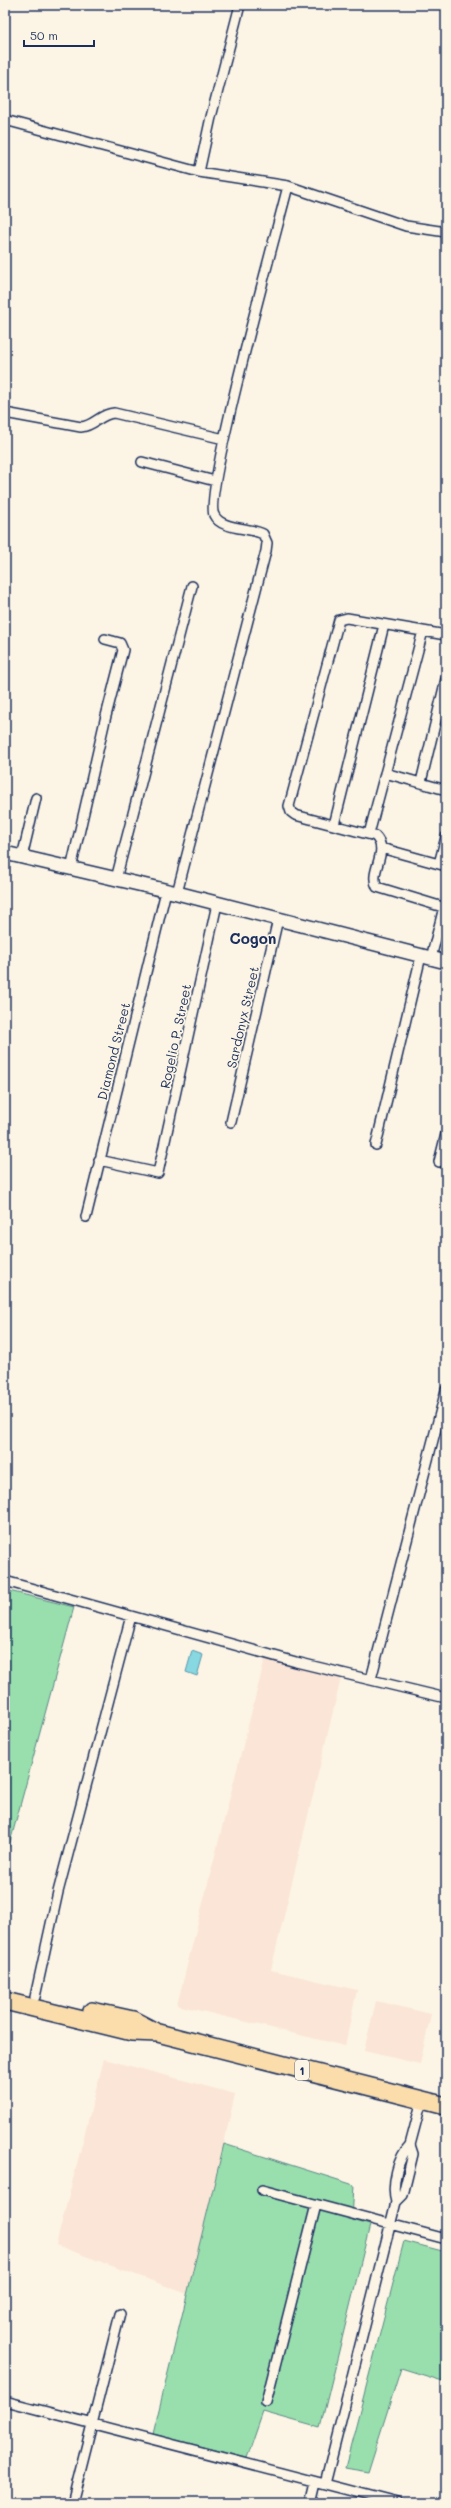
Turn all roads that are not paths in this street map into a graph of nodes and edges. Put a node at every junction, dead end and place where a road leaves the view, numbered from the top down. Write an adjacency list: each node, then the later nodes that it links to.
1 (240, 5): 3 (street)
2 (5, 120): 3 (street)
3 (199, 172): 4 (street)
4 (288, 186): 5 (street); 7 (street)
5 (446, 232)
6 (5, 412): 7 (street)
7 (224, 439): 9 (street)
8 (142, 462): 9 (street)
9 (215, 481): 29 (street, Diamond Street)
10 (192, 586): 28 (street)
11 (384, 625): 12 (street); 20 (street); 20 (street)
12 (423, 631): 13 (street); 16 (street)
13 (446, 635)
14 (105, 639): 27 (street)
15 (446, 679): 17 (street)
16 (385, 773): 17 (street); 21 (street)
17 (421, 782): 18 (street)
18 (446, 790)
19 (36, 798): 25 (street)
20 (334, 825): 21 (street)
21 (369, 834): 23 (street)
22 (446, 837): 26 (street)
23 (381, 848): 26 (street); 31 (street)
24 (5, 853): 25 (street)
25 (22, 858): 27 (street)
26 (442, 865)
27 (71, 869): 28 (street)
28 (116, 880): 29 (street)
29 (172, 892): 30 (street); 38 (street, Diamond Street)
30 (217, 904): 32 (street); 38 (street, Rogelio P. Street)
31 (445, 908): 33 (street)
32 (278, 919): 33 (street); 35 (street, Sardonyx Street)
33 (426, 957): 34 (street); 37 (street)
34 (446, 962)
35 (231, 1122)
36 (446, 1134): 39 (street)
37 (376, 1145)
38 (100, 1160): 40 (street, Diamond Street)
39 (439, 1162)
40 (86, 1217)
41 (446, 1390): 44 (street)
42 (5, 1581): 43 (street)
43 (131, 1616): 44 (street); 47 (street)
44 (371, 1679): 45 (street)
45 (446, 1698)
46 (5, 1990): 47 (highway, 1)
47 (35, 1997): 49 (highway, 1)
48 (5, 2001): 49 (highway, 1)
49 (158, 2033): 50 (highway, 1)
50 (422, 2100): 51 (highway, 1); 52 (street)
51 (446, 2106)
52 (410, 2145): 53 (street); 54 (street)
53 (397, 2177): 54 (street); 56 (street)
54 (406, 2180): 56 (street)
55 (262, 2190): 57 (street)
56 (396, 2202): 58 (street)
57 (316, 2205): 58 (street); 62 (street)
58 (390, 2224): 59 (street); 65 (street)
59 (446, 2239)
60 (120, 2314): 63 (street)
61 (5, 2402): 63 (street)
62 (266, 2402)
63 (93, 2422): 64 (street); 66 (street)
64 (314, 2482): 65 (street); 67 (street)
65 (324, 2484): 68 (street)
66 (72, 2503)
67 (309, 2503)
68 (398, 2503)

